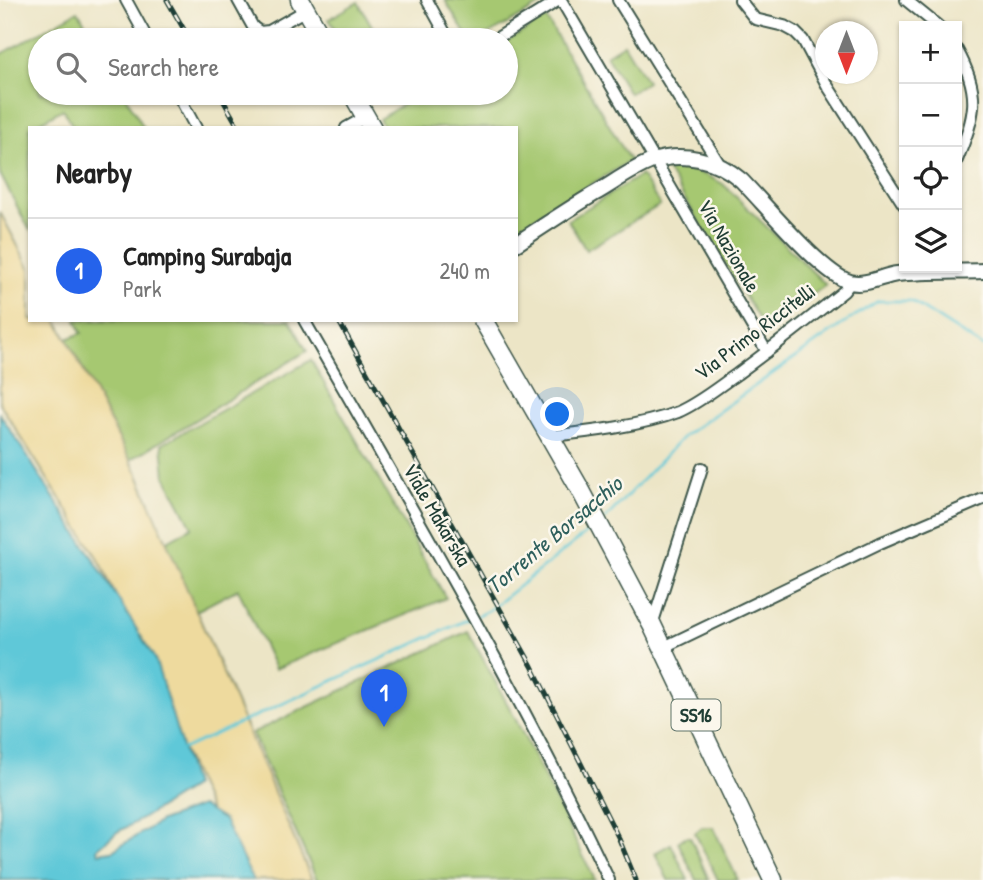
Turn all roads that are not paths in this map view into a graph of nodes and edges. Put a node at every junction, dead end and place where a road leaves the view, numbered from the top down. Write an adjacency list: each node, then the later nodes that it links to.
1 (126, 0): 10 (street)
2 (238, 0): 11 (street)
3 (427, 0): 14 (street)
4 (560, 0): 15 (street); 22 (street, Via Nazionale)
5 (618, 0): 23 (street, Via Nazionale)
6 (740, 0): 24 (street)
7 (906, 0): 9 (street)
8 (303, 5): 12 (street); 13 (main road)
9 (932, 21)
10 (141, 28)
11 (254, 28)
12 (271, 28)
13 (316, 28)
14 (442, 28)
15 (514, 28)
16 (962, 61): 21 (street)
17 (184, 105): 20 (street)
18 (359, 105): 19 (main road)
19 (369, 122)
20 (195, 126)
21 (962, 147)
22 (655, 161): 23 (street, Via Nazionale); 25 (street, Via Nazionale); 32 (street, Via Nazionale)
23 (720, 165): 29 (street, Via Nazionale)
24 (899, 197)
25 (518, 243)
26 (962, 271): 27 (street)
27 (983, 271)
28 (900, 273): 29 (street)
29 (851, 282): 32 (street, Via Primo Riccitelli)
30 (305, 322): 38 (street, Viale Makarska)
31 (485, 322): 33 (main road, SS16)
32 (767, 352): 33 (street, Via Primo Riccitelli)
33 (550, 436): 36 (main road, SS16)
34 (702, 468): 36 (street)
35 (983, 499): 37 (street)
36 (652, 625): 37 (main road, SS16)
37 (664, 647): 39 (main road, SS16)
38 (609, 880)
39 (773, 880)

